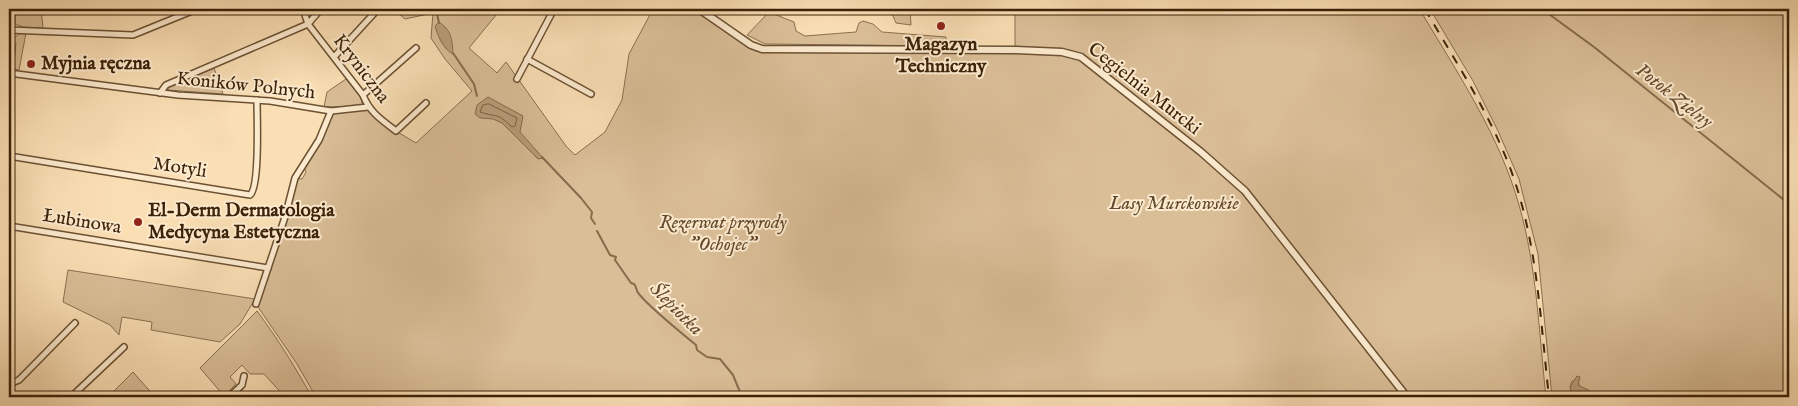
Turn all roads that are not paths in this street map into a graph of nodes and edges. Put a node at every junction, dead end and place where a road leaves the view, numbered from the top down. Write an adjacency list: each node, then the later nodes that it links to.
1 (13, 9): 8 (street)
2 (197, 9): 10 (street)
3 (303, 9): 9 (street, Kryniczna)
4 (321, 9): 9 (street)
5 (378, 9): 12 (street)
6 (554, 9): 13 (street)
7 (699, 9): 34 (street, Cegielnia Murcki)
8 (9, 18)
9 (308, 24): 12 (street, Kryniczna); 16 (street)
10 (9, 30)
11 (416, 48): 18 (street)
12 (334, 57): 18 (street, Kryniczna)
13 (527, 59): 15 (street); 17 (street)
14 (9, 73): 16 (street, Koników Polnych)
15 (516, 79)
16 (160, 93): 19 (street, Koników Polnych)
17 (591, 94)
18 (363, 95): 21 (street, Kryniczna)
19 (257, 100): 22 (street, Koników Polnych); 23 (street, Motyli)
20 (426, 103): 21 (street, Kryniczna)
21 (368, 108): 22 (street, Koników Polnych)
22 (331, 110): 25 (street, Koników Polnych)
23 (9, 156)
24 (9, 226): 25 (street, Łubinowa)
25 (268, 268): 26 (street, Koników Polnych)
26 (256, 304)
27 (75, 323): 30 (street)
28 (124, 347): 32 (street)
29 (244, 376): 33 (street)
30 (9, 383): 31 (street)
31 (12, 397)
32 (71, 397)
33 (229, 397)
34 (1407, 397)

